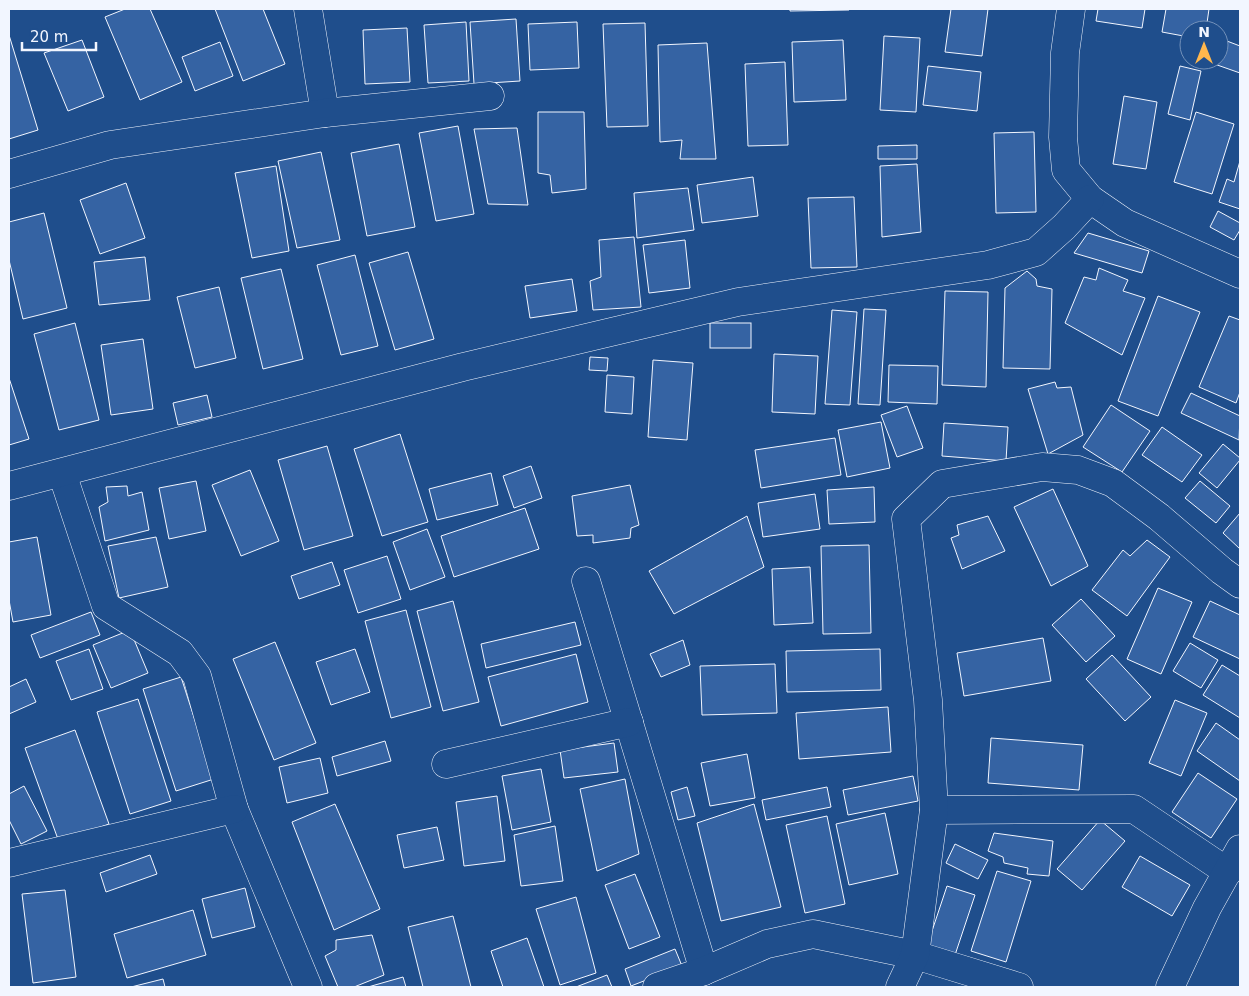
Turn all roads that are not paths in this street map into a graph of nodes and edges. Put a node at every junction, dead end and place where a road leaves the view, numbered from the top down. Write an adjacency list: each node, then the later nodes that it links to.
1 (308, 9): 4 (street)
2 (1071, 9): 6 (street)
3 (490, 96): 4 (street)
4 (325, 113): 5 (street)
5 (9, 174)
6 (1090, 199): 7 (street); 8 (street)
7 (1240, 274)
8 (62, 473): 9 (street); 14 (street)
9 (9, 486)
10 (586, 581): 12 (street)
11 (1240, 584): 15 (street)
12 (629, 722): 13 (street); 19 (street)
13 (446, 764)
14 (234, 809): 17 (street); 20 (street)
15 (934, 810): 16 (street); 18 (street)
16 (1234, 860): 24 (street)
17 (9, 863)
18 (915, 955): 19 (street); 22 (street); 23 (street)
19 (704, 971): 21 (street)
20 (308, 987)
21 (657, 987)
22 (900, 987)
23 (1019, 987)
24 (1170, 987)

